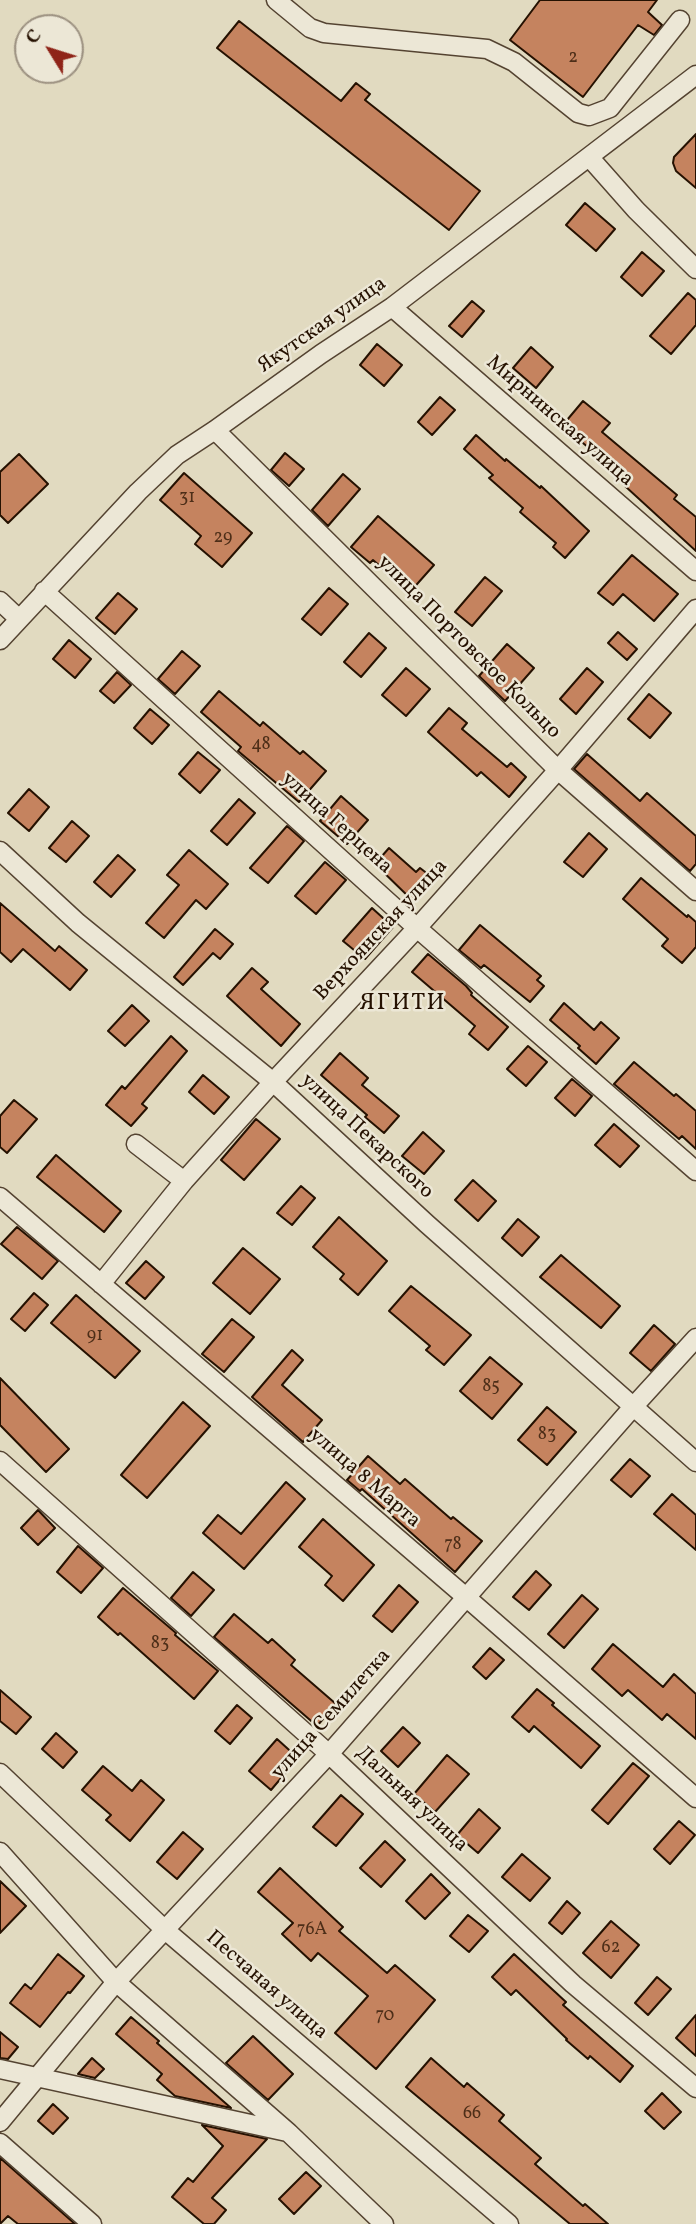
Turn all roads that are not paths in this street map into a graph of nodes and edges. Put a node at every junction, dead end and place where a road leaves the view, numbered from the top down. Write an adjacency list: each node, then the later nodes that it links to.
1 (276, 0): 2 (street)
2 (680, 20)
3 (696, 75): 4 (street, Якутская улица)
4 (590, 158): 5 (street); 6 (street, Якутская улица)
5 (696, 269)
6 (392, 307): 7 (street, Якутская улица); 8 (street, Мирнинская улица)
7 (215, 430): 9 (street, Якутская улица); 14 (street, улица Портовское Кольцо)
8 (696, 571)
9 (44, 591): 12 (street, Якутская улица); 17 (street, улица Герцена)
10 (0, 601): 12 (street)
11 (696, 609): 14 (street, Верхоянская улица)
12 (19, 619): 13 (street, Якутская улица)
13 (0, 640)
14 (558, 770): 16 (street, улица Портовское Кольцо); 17 (street, Верхоянская улица)
15 (0, 851): 18 (street, улица Пекарского)
16 (696, 891)
17 (417, 928): 18 (street, Верхоянская улица); 20 (street, улица Герцена)
18 (273, 1082): 21 (street, Верхоянская улица); 25 (street, улица Пекарского)
19 (136, 1144): 21 (street)
20 (696, 1171)
21 (184, 1181): 23 (street, Верхоянская улица)
22 (0, 1198): 23 (street, улица 8 Марта)
23 (100, 1284): 28 (street, улица 8 Марта)
24 (696, 1338): 25 (street, улица Семилетка)
25 (633, 1407): 27 (street, улица Пекарского); 28 (street, улица Семилетка)
26 (0, 1461): 29 (street, Дальняя улица)
27 (696, 1462)
28 (467, 1598): 29 (street, улица Семилетка); 31 (street, улица 8 Марта)
29 (329, 1754): 33 (street, улица Семилетка); 36 (street, Дальняя улица)
30 (0, 1773): 33 (street, Песчаная улица)
31 (696, 1798)
32 (0, 1852): 34 (street)
33 (164, 1929): 34 (street, улица Семилетка); 42 (street, Песчаная улица)
34 (116, 1982): 37 (street, улица Семилетка); 38 (street)
35 (0, 2069): 38 (street)
36 (696, 2088)
37 (0, 2122)
38 (289, 2133): 41 (street)
39 (0, 2144): 40 (street)
40 (92, 2224)
41 (384, 2224)
42 (509, 2224)

